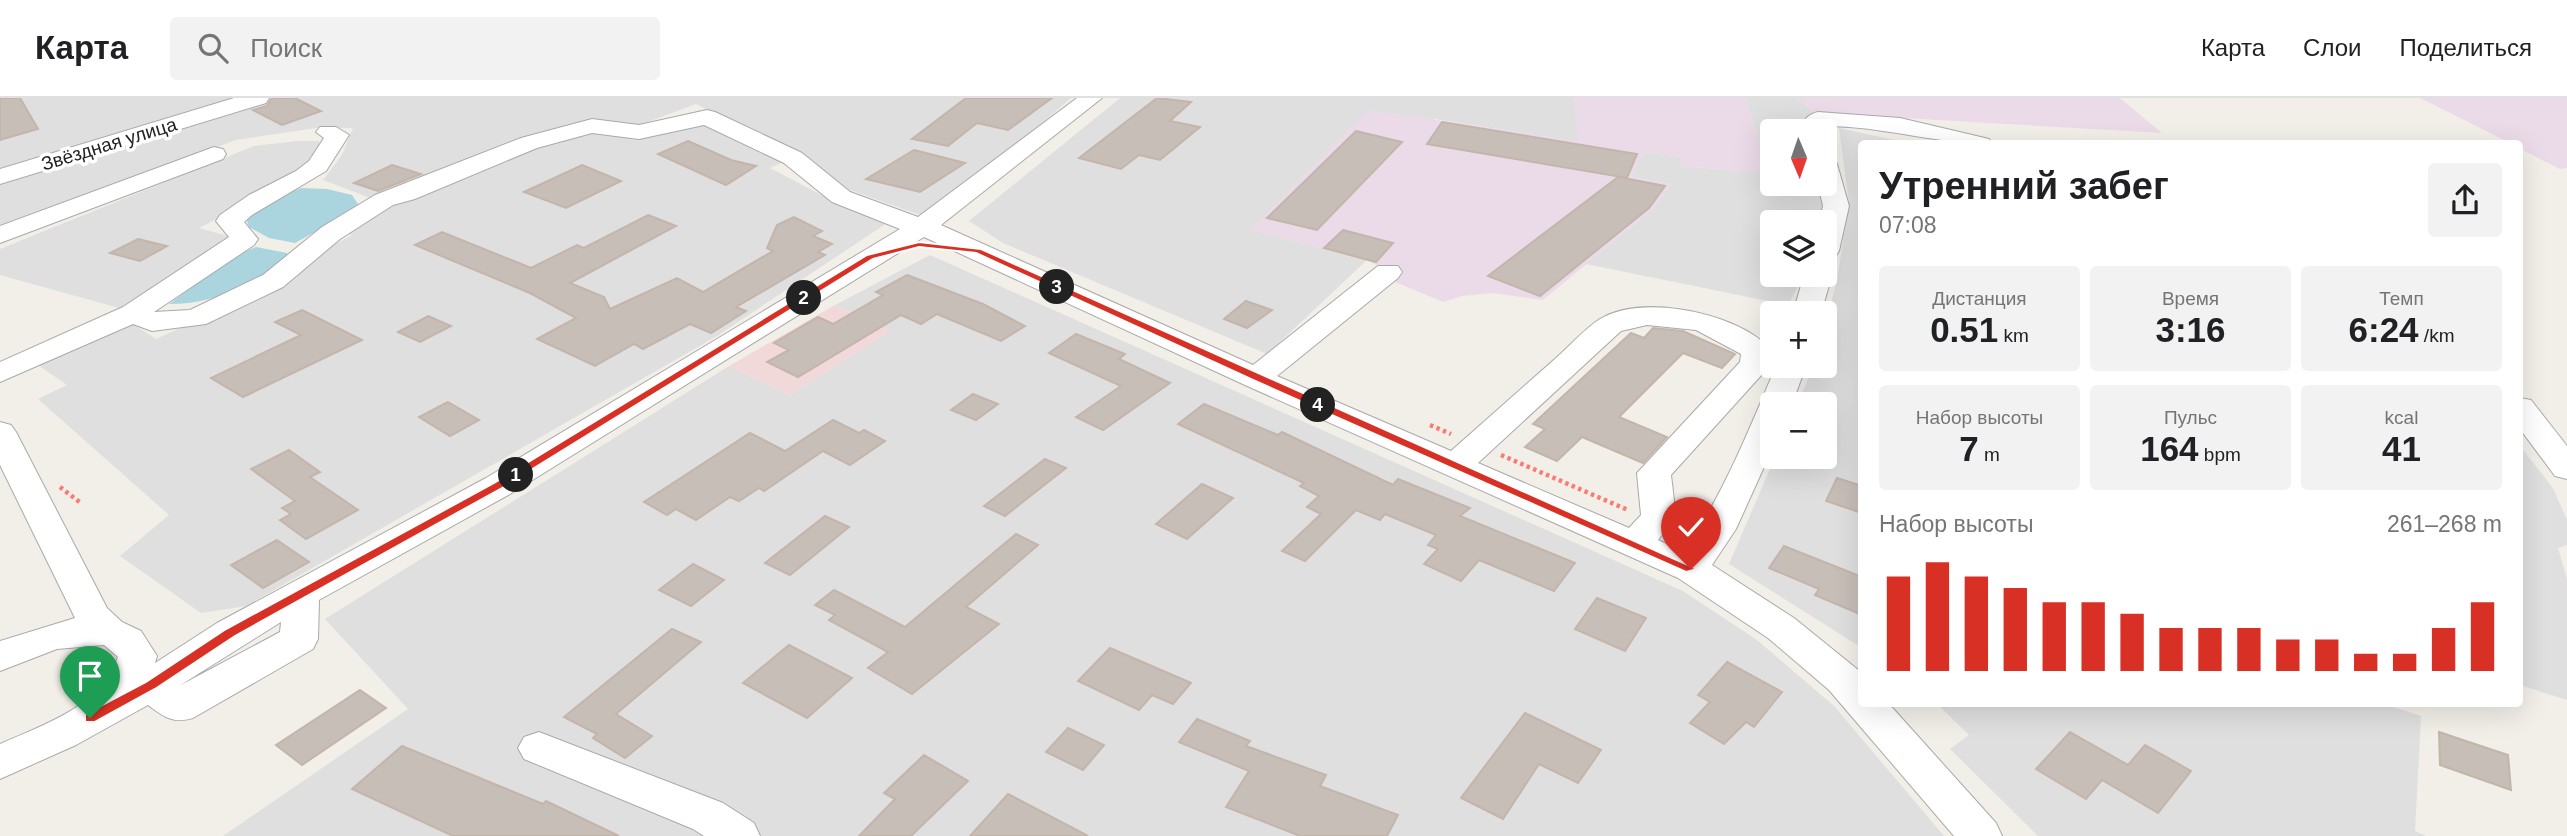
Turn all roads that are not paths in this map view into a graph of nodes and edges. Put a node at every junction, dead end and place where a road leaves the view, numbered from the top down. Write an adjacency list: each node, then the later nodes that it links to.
1 (258, 98): 7 (street, Звёздная улица)
2 (1091, 98): 8 (street)
3 (1838, 120): 5 (street)
4 (328, 132): 13 (street)
5 (1965, 140)
6 (214, 154): 9 (street)
7 (0, 177)
8 (923, 226): 10 (street); 11 (street); 13 (street)
9 (0, 235)
10 (978, 251): 11 (street); 15 (street)
11 (870, 257): 23 (street)
12 (1388, 272): 15 (street)
13 (133, 313): 14 (street)
14 (0, 373)
15 (1256, 378): 19 (street)
16 (2523, 411): 20 (street)
17 (0, 432): 25 (street)
18 (1760, 440): 22 (street)
19 (1467, 455): 21 (street); 21 (street)
20 (2567, 470)
21 (1645, 533): 22 (street)
22 (1691, 569): 28 (street)
23 (301, 596): 24 (street); 27 (street)
24 (230, 633): 25 (street); 27 (street)
25 (120, 638): 26 (street); 30 (street)
26 (0, 657)
27 (151, 685): 30 (street)
28 (1858, 695)
29 (1869, 707): 36 (street)
30 (90, 718): 31 (street)
31 (39, 744): 33 (street); 34 (street)
32 (539, 748): 35 (street)
33 (0, 753)
34 (0, 763)
35 (738, 836)
36 (1980, 836)

